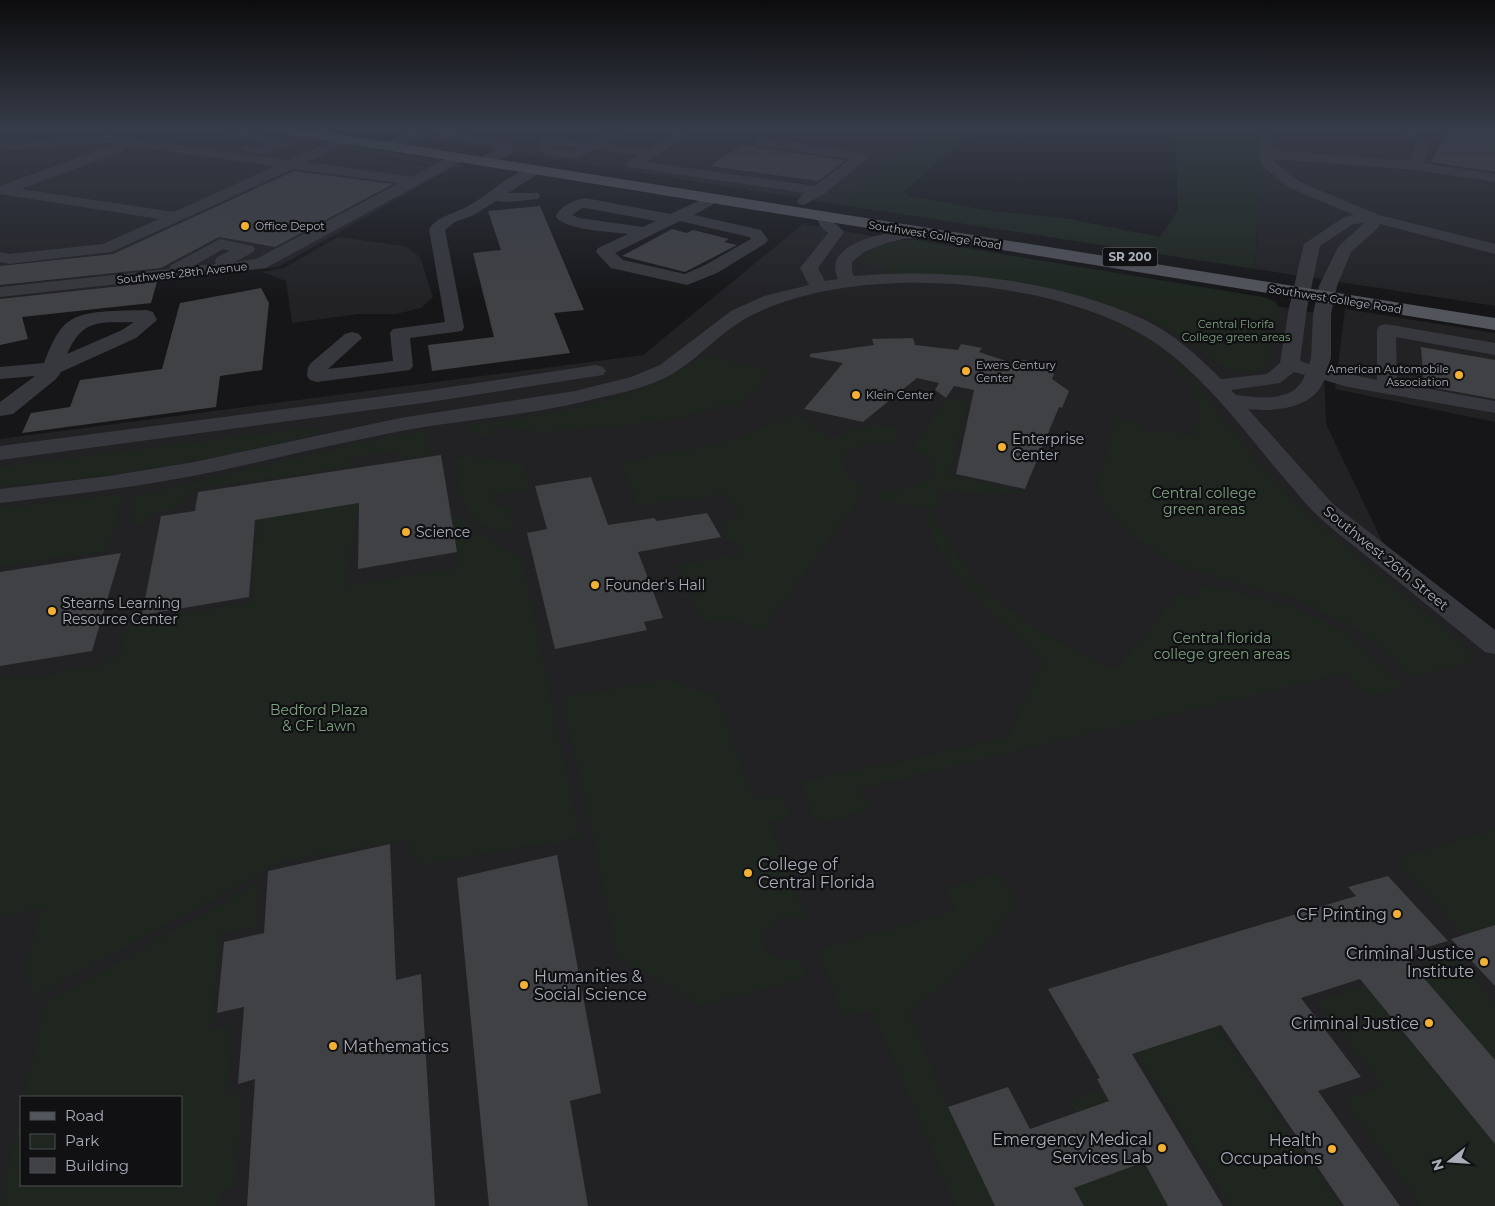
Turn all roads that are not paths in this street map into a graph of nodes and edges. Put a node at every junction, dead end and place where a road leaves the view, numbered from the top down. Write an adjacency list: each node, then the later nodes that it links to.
1 (245, 186): 19 (street)
2 (403, 186): 25 (street, Southwest 28th Avenue)
3 (508, 186): 13 (street)
4 (631, 186): 15 (main road, Southwest College Road / SR 200)
5 (652, 186): 16 (main road, Southwest College Road / SR 200)
6 (781, 186): 12 (street)
7 (826, 186): 12 (street)
8 (1298, 186): 11 (street)
9 (1338, 187): 11 (street)
10 (1, 190): 19 (street)
11 (1306, 190): 20 (street)
12 (819, 192): 16 (street)
13 (492, 196): 14 (street); 34 (street)
14 (533, 196)
15 (712, 199): 17 (street); 18 (main road, Southwest College Road / SR 200)
16 (792, 209): 29 (main road, Southwest College Road / SR 200)
17 (675, 217): 21 (street); 21 (street); 21 (street)
18 (824, 217): 22 (main road, Southwest College Road / SR 200); 28 (street)
19 (176, 218): 24 (street)
20 (1374, 218): 23 (street); 29 (street); 31 (street)
21 (645, 232)
22 (928, 234): 27 (street); 29 (main road, Southwest College Road / SR 200)
23 (1495, 249)
24 (0, 257)
25 (203, 270): 26 (street, Southwest 28th Avenue); 26 (street)
26 (167, 274): 30 (street, Southwest 28th Avenue)
27 (848, 282): 28 (street, Southwest 26th Street); 42 (street, Southwest 26th Street)
28 (819, 287): 48 (street, Southwest 26th Street)
29 (1303, 288): 31 (main road, Southwest College Road / SR 200); 36 (street)
30 (0, 292)
31 (1327, 292): 32 (main road, Southwest College Road / SR 200); 33 (main road, Southwest College Road / SR 200); 40 (street)
32 (1495, 312)
33 (1495, 324)
34 (352, 338)
35 (1495, 349): 41 (street)
36 (1290, 365): 40 (street); 42 (street)
37 (52, 368): 37 (street); 39 (street); 45 (street)
38 (596, 371): 47 (street)
39 (0, 372)
40 (1316, 372): 41 (street); 43 (street)
41 (1387, 388): 44 (street)
42 (1223, 393): 43 (street); 46 (street, Southwest 26th Street)
43 (1267, 405): 46 (street)
44 (1495, 407)
45 (0, 410)
46 (1265, 441): 49 (street, Southwest 26th Street)
47 (0, 452)
48 (0, 496)
49 (1495, 645)

